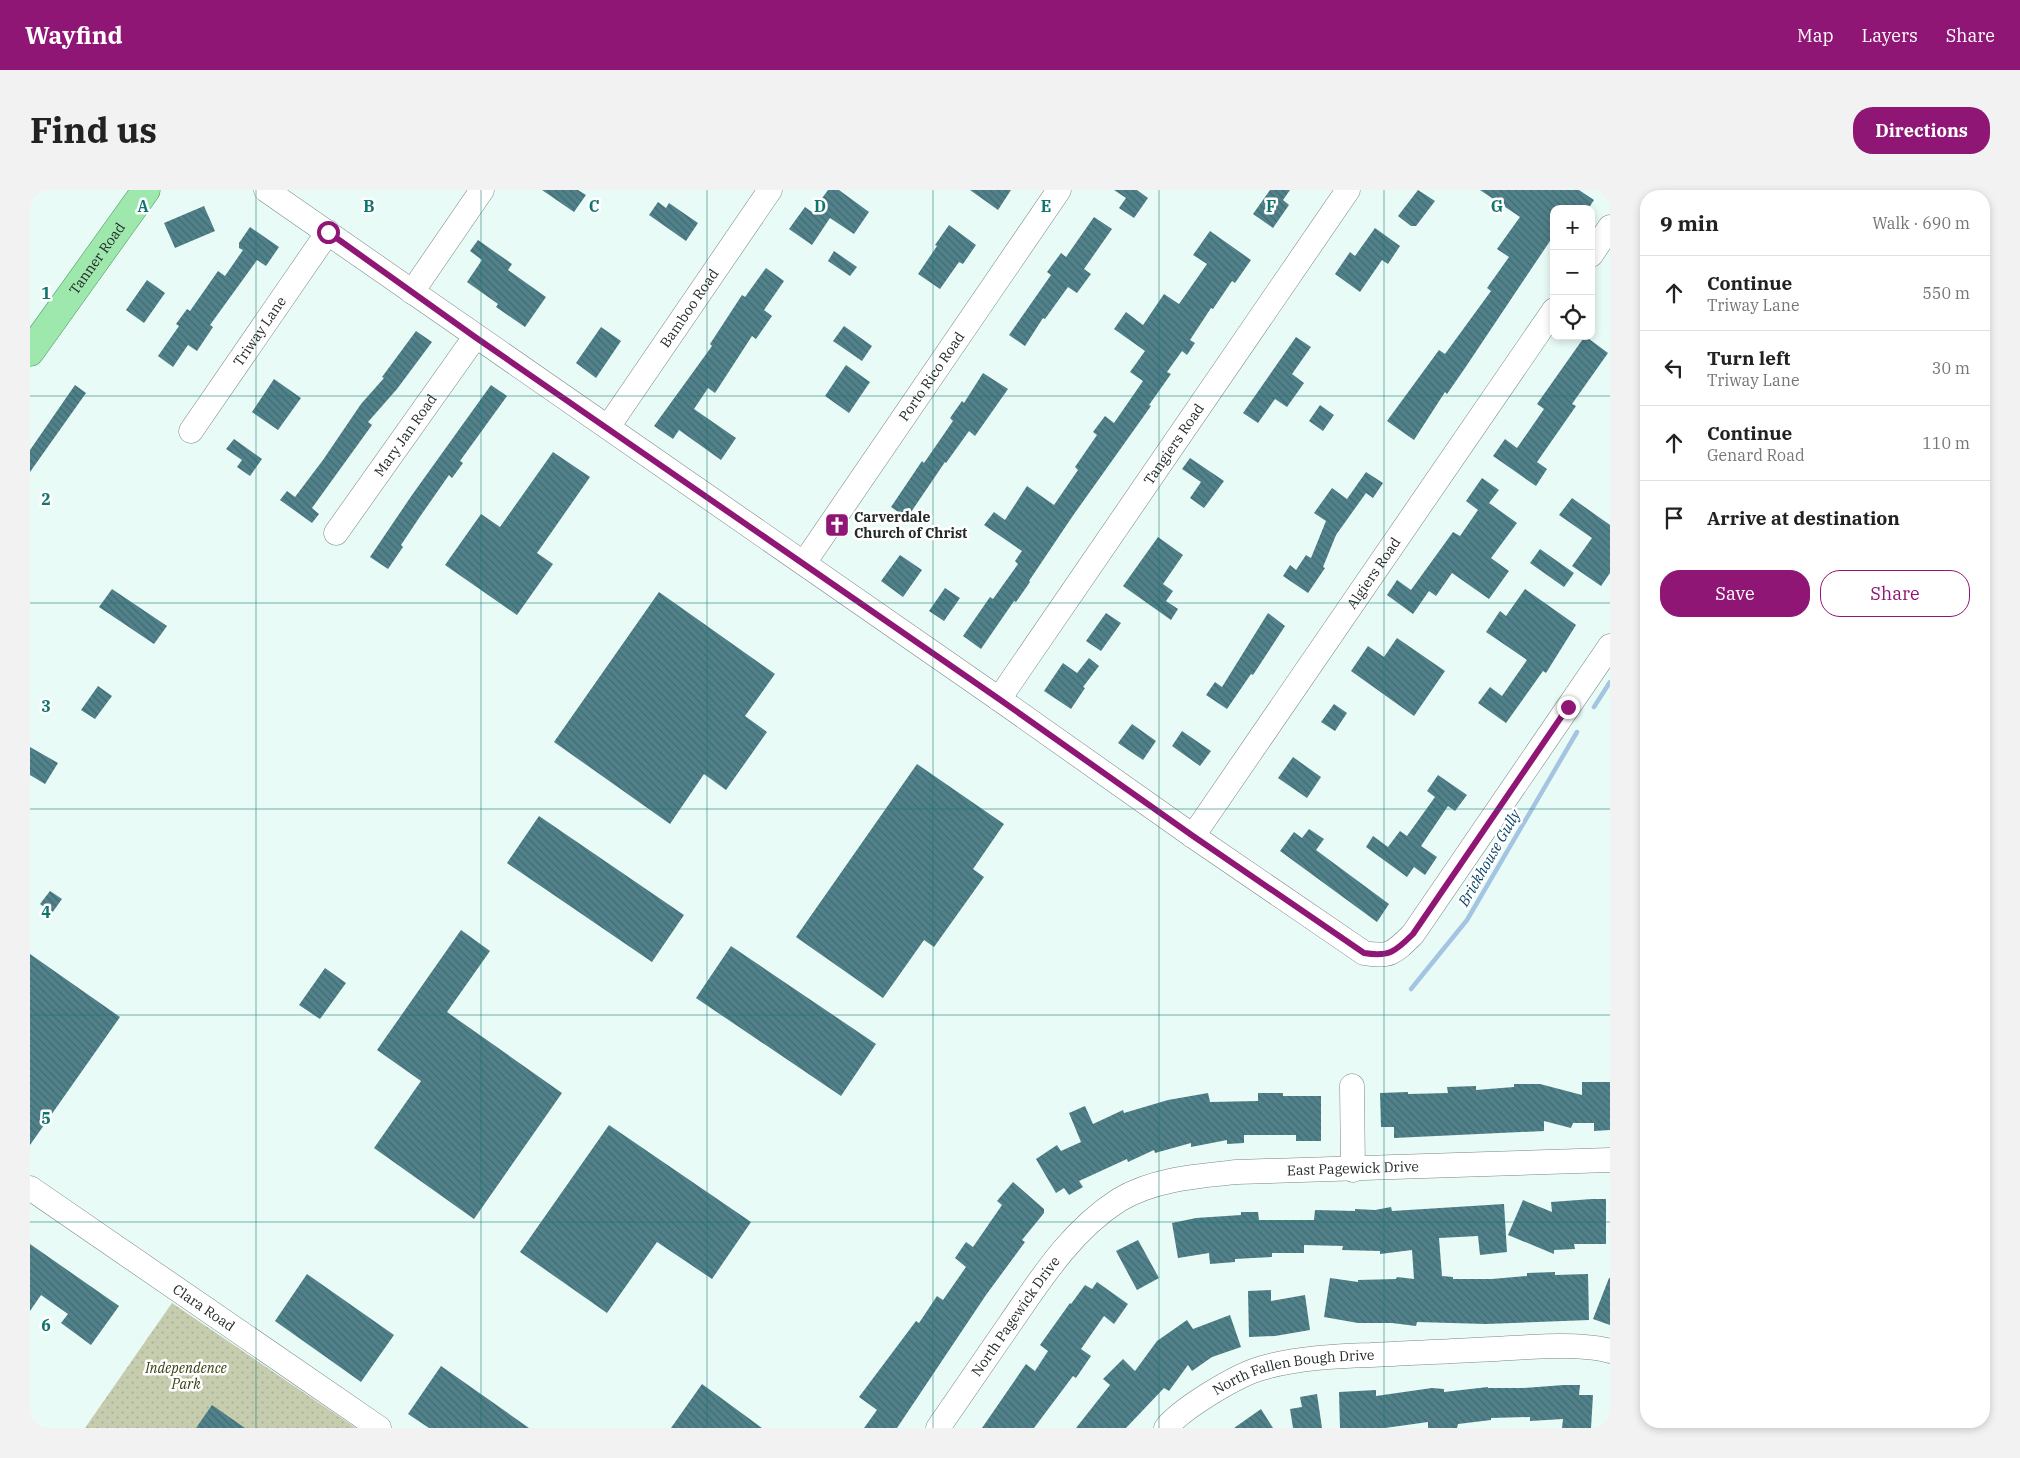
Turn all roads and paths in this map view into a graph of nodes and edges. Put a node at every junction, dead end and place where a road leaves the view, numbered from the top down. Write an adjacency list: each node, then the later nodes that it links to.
1 (146, 190): 13 (main road, Tanner Road)
2 (266, 190): 8 (street)
3 (482, 190): 10 (street)
4 (770, 190): 14 (street, Bamboo Road)
5 (1059, 190): 17 (street, Porto Rico Road)
6 (1348, 190): 19 (street, Tangiers Road)
7 (1610, 228): 9 (street)
8 (328, 232): 10 (street); 15 (street, Triway Lane)
9 (1595, 250)
10 (412, 292): 12 (street)
11 (1550, 316): 20 (street, Algiers Road)
12 (475, 337): 14 (street); 16 (street, Mary Jan Road)
13 (30, 352)
14 (608, 427): 17 (street)
15 (191, 431)
16 (336, 533)
17 (804, 563): 19 (street)
18 (1610, 646): 20 (street)
19 (999, 699): 20 (street)
20 (1193, 836)
21 (1352, 1086): 23 (street)
22 (1610, 1160): 23 (street, East Pagewick Drive)
23 (1353, 1170): 25 (street, East Pagewick Drive)
24 (30, 1188): 27 (street, Clara Road)
25 (1104, 1212): 28 (street, North Pagewick Drive)
26 (1610, 1351): 29 (street, North Fallen Bough Drive)
27 (378, 1428)
28 (938, 1428)
29 (1166, 1428)

